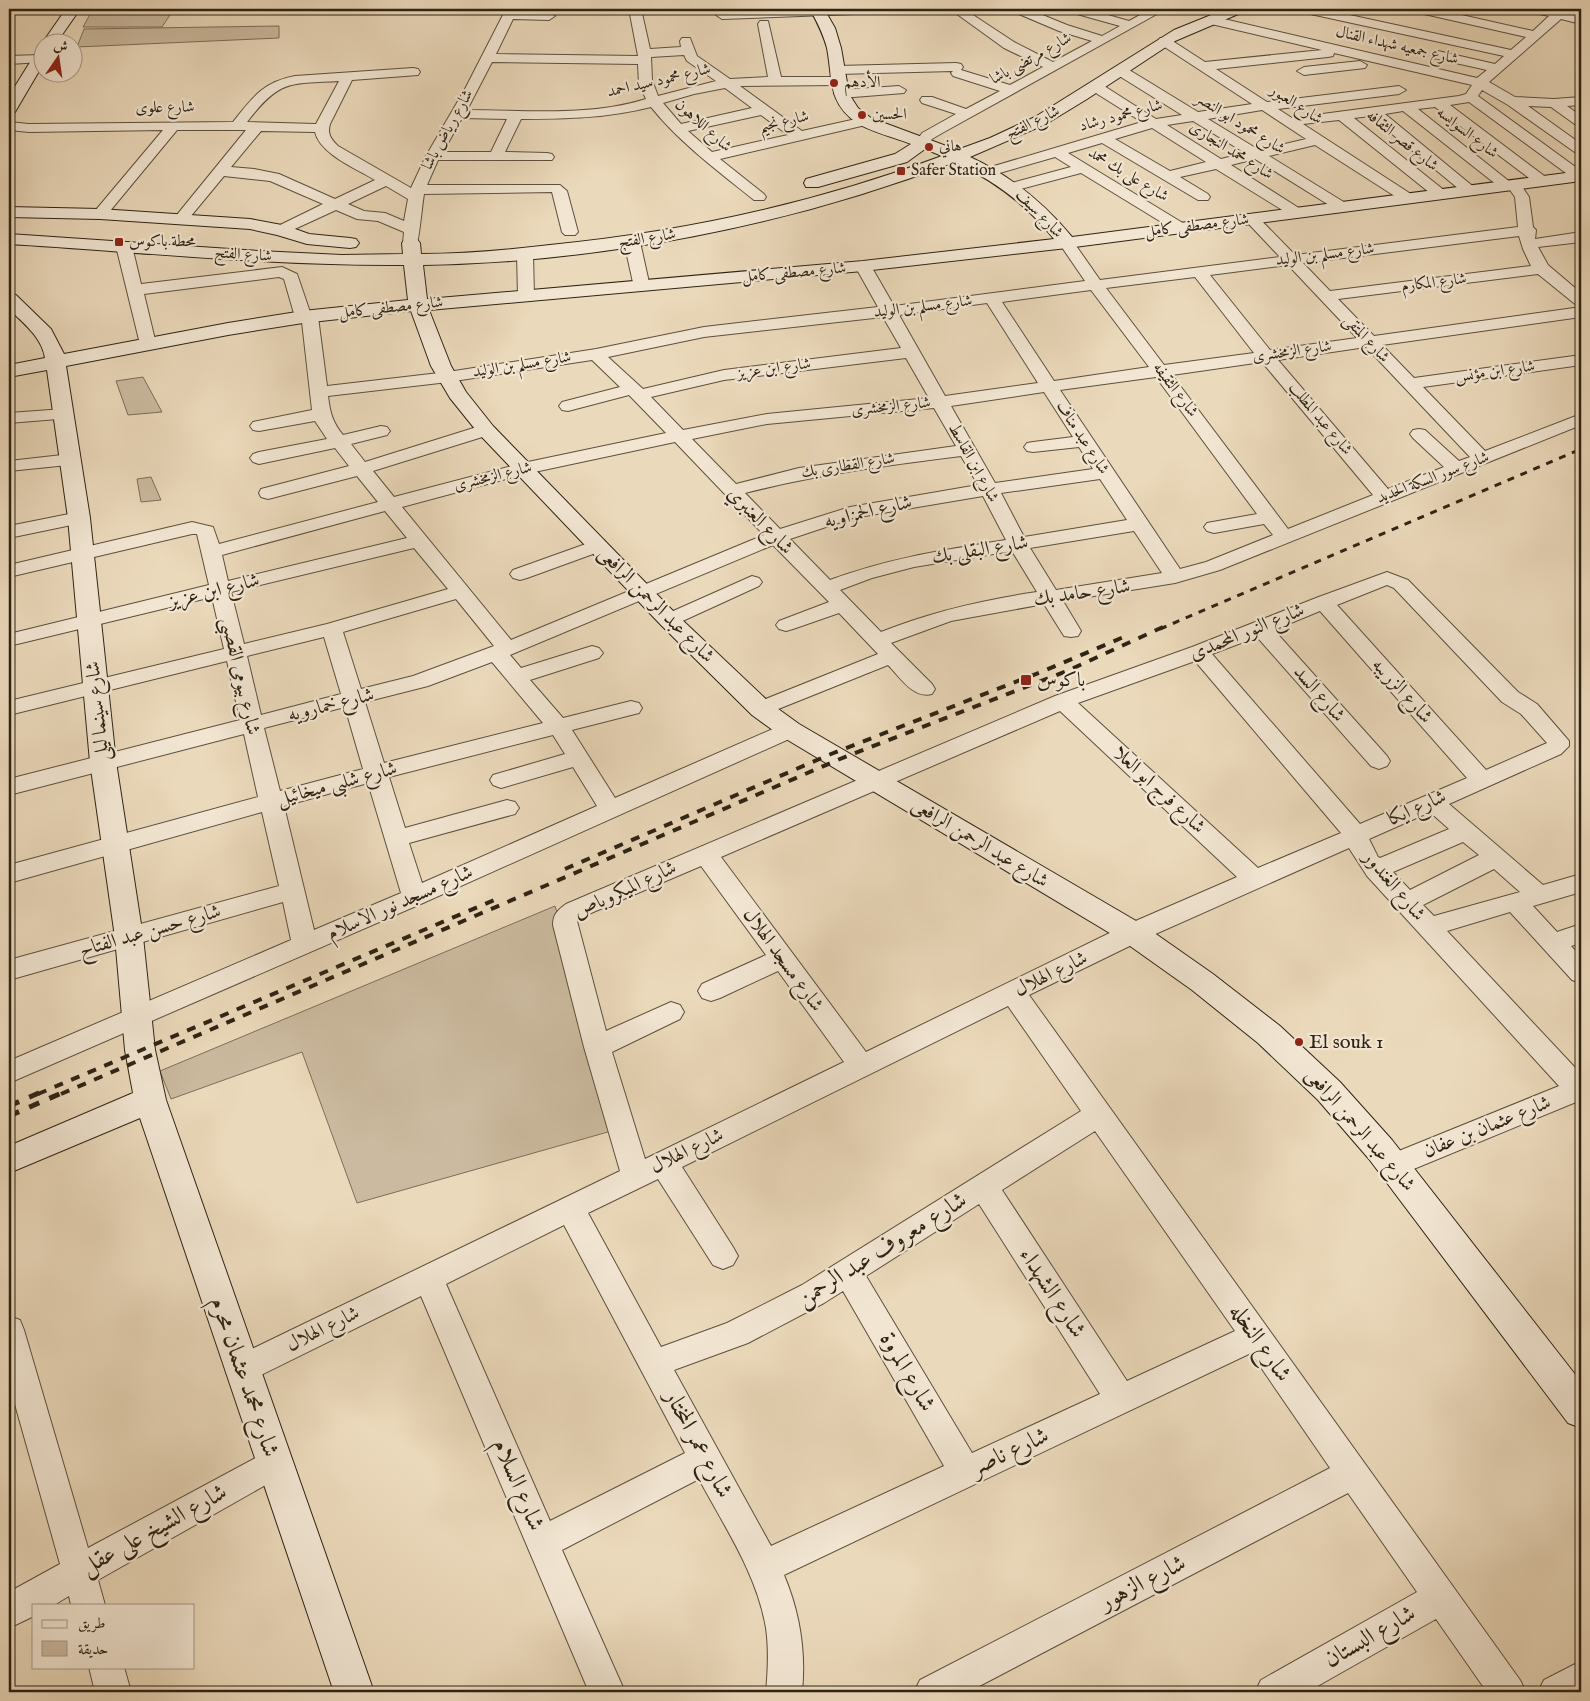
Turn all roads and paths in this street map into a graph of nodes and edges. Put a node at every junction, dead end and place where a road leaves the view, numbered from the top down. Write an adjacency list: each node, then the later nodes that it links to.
1 (73, 9): 25 (street)
2 (634, 9): 37 (street, شارع اللاهون)
3 (878, 9): 12 (street)
4 (956, 9): 43 (street)
5 (1018, 9): 28 (street)
6 (1074, 9): 22 (street)
7 (1160, 9): 22 (street, شارع مرتضى باشا)
8 (1306, 9): 19 (street)
9 (1420, 9): 23 (street)
10 (1472, 9): 23 (street)
11 (1534, 9): 15 (street)
12 (818, 10): 16 (street); 53 (street)
13 (1240, 10): 18 (street, شارع الفتح)
14 (510, 12): 17 (street); 39 (street, شارع رياض باشا)
15 (1562, 12): 20 (street); 23 (street)
16 (722, 15)
17 (549, 16)
18 (1211, 20): 29 (street, شارع الفتح); 30 (street, شارع جمعيه شهداء القنال)
19 (1356, 20): 24 (street); 31 (street)
20 (1581, 20)
21 (764, 24): 52 (street)
22 (1130, 25): 28 (street, شارع مرتضى باشا)
23 (1542, 29): 26 (street); 31 (street)
24 (1400, 30): 27 (street); 36 (street)
25 (57, 32)
26 (1562, 32)
27 (1389, 38)
28 (1102, 40): 43 (street, شارع مرتضى باشا)
29 (1164, 41): 40 (street, شارع العبور); 46 (street, شارع الفتح)
30 (1310, 42): 33 (street); 34 (street, شارع جمعيه شهداء القنال)
31 (1524, 44): 36 (street)
32 (1378, 47): 42 (street)
33 (1252, 48)
34 (1336, 50): 40 (street); 42 (street)
35 (1422, 51): 44 (street)
36 (1513, 54): 44 (street)
37 (644, 56): 39 (street); 54 (street); 66 (street, شارع اللاهون)
38 (32, 58): 41 (street)
39 (486, 58): 74 (street, شارع رياض باشا)
40 (1204, 59): 51 (street, شارع العبور)
41 (9, 60)
42 (1364, 60): 48 (street); 59 (street); 60 (street, شارع جمعيه شهداء القنال)
43 (1053, 67): 57 (street, شارع مرتضى باشا)
44 (1497, 68): 60 (street)
45 (32, 70): 63 (street)
46 (1120, 71): 55 (street, شارع الفتح); 78 (street, شارع محمود ابو النصر)
47 (413, 72): 49 (street)
48 (1292, 72)
49 (348, 76): 85 (street); 87 (street)
50 (1244, 78): 51 (street)
51 (1225, 80): 61 (street, شارع العبور)
52 (775, 81): 53 (street, شارع محمود سيد احمد); 54 (street, شارع محمود سيد احمد)
53 (839, 82): 56 (street); 57 (street); 79 (street)
54 (728, 83): 66 (street, شارع محمود سيد احمد); 72 (street)
55 (1096, 88): 82 (street, شارع محمد النجارى); 99 (street, شارع الفتح)
56 (899, 90)
57 (1011, 90): 76 (street, شارع مرتضى باشا)
58 (1264, 90): 61 (street)
59 (1399, 90): 69 (street); 70 (street, شارع محمود رشاد)
60 (1475, 91): 64 (street, شارع جمعيه شهداء القنال); 67 (street); 92 (street)
61 (1244, 92): 70 (street, شارع العبور)
62 (927, 100): 76 (street)
63 (11, 101)
64 (1512, 101): 68 (street); 95 (street)
65 (1581, 101): 68 (street)
66 (654, 102): 75 (street, شارع محمود سيد احمد); 88 (street, شارع اللاهون)
67 (1438, 103): 69 (street); 94 (street)
68 (1554, 103): 81 (street)
69 (1422, 105): 71 (street)
70 (1265, 106): 78 (street, شارع محمود رشاد); 80 (street, شارع العبور)
71 (1406, 107): 73 (street); 115 (street, شارع السوايسه)
72 (764, 110): 88 (street); 89 (street)
73 (1373, 111): 77 (street); 118 (street)
74 (458, 114): 75 (street, شارع محمود سيد احمد); 98 (street, شارع رياض باشا)
75 (516, 114): 100 (street)
76 (968, 114): 93 (street, شارع مرتضى باشا)
77 (1342, 115): 80 (street); 120 (street, شارع قصر الثقافه)
78 (1195, 117): 82 (street, شارع محمود رشاد); 97 (street, شارع محمود ابو النصر)
79 (865, 121): 89 (street, شارع نجيم); 93 (street, شارع سيف)
80 (1290, 122): 91 (street, شارع العبور)
81 (1581, 122)
82 (1154, 123): 90 (street, شارع محمود رشاد); 103 (street, شارع محمد النجارى)
83 (174, 125): 84 (street, شارع علوى); 85 (street, شارع علوى); 129 (street)
84 (9, 126)
85 (237, 126): 86 (street, شارع علوى)
86 (257, 126): 87 (street, شارع علوى); 106 (street)
87 (322, 128): 112 (street)
88 (678, 129): 102 (street, شارع اللاهون)
89 (799, 136): 102 (street, شارع نجيم)
90 (1104, 138): 96 (street, شارع محمود رشاد); 104 (street)
91 (1318, 140): 97 (street); 123 (street, شارع العبور)
92 (1529, 140): 94 (street); 111 (street)
93 (922, 143): 99 (street, شارع سيف); 116 (street)
94 (1493, 145): 114 (street)
95 (1581, 150)
96 (1057, 152): 105 (street, شارع على بك محمد); 108 (street, شارع محمود رشاد)
97 (1257, 155): 103 (street); 126 (street, شارع محمود ابو النصر)
98 (433, 156): 100 (street); 119 (street, شارع رياض باشا)
99 (958, 156): 108 (street, شارع سيف); 140 (street, شارع الفتح)
100 (496, 157): 101 (street)
101 (547, 157)
102 (710, 157): 121 (street, شارع اللاهون)
103 (1219, 164): 110 (street); 128 (street, شارع محمد النجارى)
104 (1151, 166): 107 (street); 110 (street)
105 (1083, 168): 113 (street, شارع على بك محمد); 117 (street)
106 (221, 171): 125 (street); 130 (street)
107 (1134, 171)
108 (989, 172): 117 (street, شارع سيف)
109 (1118, 175): 113 (street)
110 (1168, 176): 122 (street)
111 (1580, 176): 114 (street, شارع مصطفى كامل)
112 (387, 180): 119 (street); 125 (street)
113 (1102, 180): 132 (street, شارع على بك محمد)
114 (1542, 181): 115 (street, شارع مصطفى كامل)
115 (1510, 185): 118 (street, شارع مصطفى كامل); 136 (street)
116 (800, 186)
117 (1013, 187): 142 (street, شارع سيف)
118 (1470, 191): 120 (street, شارع مصطفى كامل)
119 (416, 193): 134 (street); 141 (street, شارع رياض باشا)
120 (1440, 194): 123 (street, شارع مصطفى كامل)
121 (767, 195): 124 (street)
122 (1203, 197)
123 (1408, 199): 126 (street, شارع مصطفى كامل)
124 (742, 201)
125 (336, 204): 133 (street); 141 (street)
126 (1342, 207): 128 (street, شارع مصطفى كامل)
127 (9, 212): 129 (street, شارع الفتح)
128 (1298, 213): 131 (street, شارع مصطفى كامل)
129 (100, 214): 130 (street, شارع الفتح)
130 (181, 219): 133 (street, شارع الفتح)
131 (1252, 219): 132 (street, شارع مصطفى كامل); 145 (street, شارع المتقى)
132 (1181, 228): 142 (street, شارع مصطفى كامل)
133 (281, 230): 141 (street, شارع الفتح)
134 (578, 230): 135 (street)
135 (552, 234)
136 (1528, 237): 139 (street, شارع مسلم بن الوليد); 145 (street, شارع مسلم بن الوليد); 147 (street)
137 (9, 239): 143 (street, شارع الفتح)
138 (469, 240): 141 (street, شارع الفتح)
139 (1578, 241)
140 (632, 242): 144 (street, شارع الفتح); 150 (street)
141 (421, 243): 143 (street, شارع الفتح); 144 (street, شارع الفتح); 156 (street, شارع عبد الرحمن الرافعى)
142 (1067, 243): 146 (street, شارع مصطفى كامل); 149 (street, شارع الثقيفه)
143 (124, 246): 151 (street)
144 (524, 254): 152 (street)
145 (1292, 259): 148 (street, شارع مسلم بن الوليد); 153 (street, شارع المتقى)
146 (864, 266): 150 (street, شارع مصطفى كامل); 158 (street, شارع ابن القاسط)
147 (1542, 270): 153 (street, شارع المكارم); 155 (street)
148 (1199, 271): 149 (street, شارع مسلم بن الوليد); 165 (street, شارع عبد المطلب)
149 (1095, 284): 154 (street, شارع مسلم بن الوليد); 168 (street, شارع الثقيفه)
150 (642, 287): 152 (street, شارع مصطفى كامل)
151 (135, 290): 160 (street); 162 (street)
152 (526, 296): 156 (street, شارع مصطفى كامل)
153 (1326, 296): 161 (street, شارع المتقى)
154 (992, 298): 158 (street, شارع مسلم بن الوليد); 172 (street, شارع عبد مناف)
155 (1581, 301)
156 (418, 305): 160 (street, شارع مصطفى كامل); 170 (street, شارع عبد الرحمن الرافعى)
157 (12, 306): 167 (street, شارع سينما ليلى)
158 (890, 311): 163 (street, شارع ابن القاسط); 164 (street, شارع مسلم بن الوليد)
159 (1581, 312): 161 (street, شارع الزمخشرى)
160 (306, 317): 162 (street, شارع مصطفى كامل); 173 (street)
161 (1368, 342): 165 (street, شارع الزمخشرى); 171 (street, شارع المتقى)
162 (148, 344): 167 (street, شارع مصطفى كامل)
163 (912, 352): 174 (street, شارع ابن عزيز); 175 (street, شارع ابن القاسط)
164 (596, 354): 170 (street, شارع مسلم بن الوليد); 174 (street, شارع العنبري)
165 (1266, 355): 168 (street, شارع الزمخشرى); 201 (street, شارع عبد المطلب)
166 (1581, 360): 171 (street, شارع ابن مؤنس)
167 (55, 363): 169 (street, شارع مصطفى كامل); 177 (street, شارع سينما ليلى)
168 (1160, 370): 172 (street, شارع الزمخشرى); 203 (street, شارع الثقيفه)
169 (9, 371)
170 (448, 377): 173 (street, شارع مسلم بن الوليد); 182 (street, شارع عبد الرحمن الرافعى)
171 (1409, 384): 191 (street, شارع المتقى)
172 (1049, 386): 175 (street, شارع الزمخشرى); 186 (street, شارع عبد مناف)
173 (320, 392): 178 (street)
174 (636, 392): 176 (street, شارع ابن عزيز); 185 (street, شارع العنبري)
175 (939, 402): 185 (street, شارع الزمخشرى); 189 (street, شارع ابن القاسط)
176 (568, 406)
177 (64, 414): 179 (street); 192 (street, شارع سينما ليلى)
178 (322, 414): 181 (street); 187 (street)
179 (9, 418)
180 (1581, 419): 191 (street, شارع سور السكة الحديد)
181 (259, 426)
182 (486, 430): 194 (street); 195 (street, شارع عبد الرحمن الرافعى)
183 (380, 431): 187 (street)
184 (1419, 434): 196 (street)
185 (679, 437): 195 (street, شارع الزمخشرى); 199 (street, شارع العنبري)
186 (1084, 441): 188 (street); 197 (street, شارع عبد مناف)
187 (339, 442): 190 (street); 194 (street)
188 (1033, 447)
189 (967, 450): 198 (street, شارع ابن القاسط); 199 (street, شارع القطارى بك)
190 (259, 458)
191 (1482, 459): 196 (street, شارع سور السكة الحديد)
192 (71, 460): 193 (street); 204 (street, شارع سينما ليلى)
193 (9, 466)
194 (361, 469): 200 (street); 202 (street)
195 (523, 469): 202 (street, شارع الزمخشرى); 212 (street, شارع عبد الرحمن الرافعى)
196 (1456, 469): 201 (street, شارع سور السكة الحديد)
197 (1105, 473): 198 (street, شارع الحمزاويه); 205 (street, شارع عبد مناف)
198 (989, 489): 208 (street, شارع الحمزاويه); 211 (street, شارع ابن القاسط)
199 (731, 491): 208 (street, شارع العنبري)
200 (268, 493)
201 (1385, 497): 209 (street, شارع سور السكة الحديد)
202 (390, 505): 210 (street); 213 (street, شارع الزمخشرى)
203 (1270, 517): 206 (street); 209 (street, شارع الثقيفه)
204 (79, 518): 207 (street); 214 (street, شارع سينما ليلى)
205 (1139, 524): 211 (street, شارع البقلى بك); 217 (street, شارع عبد مناف)
206 (1214, 527)
207 (9, 532)
208 (776, 537): 220 (street, شارع العنبري); 222 (street, شارع الحمزاويه)
209 (1284, 537): 217 (street, شارع حامد بك)
210 (418, 541): 219 (street, شارع ابن عزيز); 221 (street)
211 (1017, 543): 220 (street, شارع البقلى بك); 223 (street, شارع ابن القاسط)
212 (597, 546): 216 (street); 222 (street, شارع عبد الرحمن الرافعى)
213 (211, 552): 214 (street, شارع بيومى القصبى); 219 (street, شارع بيومى القصبى)
214 (82, 555): 215 (street); 226 (street, شارع سينما ليلى)
215 (9, 571)
216 (520, 574)
217 (1175, 578): 223 (street, شارع حامد بك)
218 (752, 582): 227 (street)
219 (220, 589): 226 (street, شارع ابن عزيز); 236 (street, شارع بيومى القصبى)
220 (825, 589): 225 (street, شارع العنبري)
221 (459, 592): 230 (street); 234 (street)
222 (643, 592): 227 (street, شارع عبد الرحمن الرافعى); 234 (street, شارع خمارويه)
223 (1052, 598): 231 (street, شارع ابن القاسط); 233 (street, شارع حامد بك)
224 (1323, 602): 229 (street, شارع النور المحمدى); 249 (street, شارع النور المحمدى); 255 (street, شارع الزريبه)
225 (841, 605): 228 (street); 233 (street, شارع العنبري)
226 (89, 620): 232 (street, شارع ابن عزيز); 239 (street, شارع سينما ليلى)
227 (669, 620): 245 (street, شارع عبد الرحمن الرافعى)
228 (786, 625)
229 (1260, 627): 235 (street, شارع النور المحمدى); 251 (street, شارع السد)
230 (332, 629): 236 (street); 241 (street)
231 (1071, 631)
232 (9, 640)
233 (884, 649): 240 (street, شارع العنبري); 245 (street, شارع حامد بك)
234 (502, 651): 238 (street); 241 (street, شارع خمارويه)
235 (1199, 652): 242 (street, شارع النور المحمدى); 263 (street, شارع الغندور)
236 (235, 653): 239 (street); 246 (street, شارع بيومى القصبى)
237 (592, 653): 238 (street)
238 (516, 677): 247 (street)
239 (96, 687): 243 (street); 252 (street, شارع سينما ليلى)
240 (924, 689)
241 (354, 699): 246 (street, شارع خمارويه); 253 (street)
242 (1063, 701): 256 (street, شارع النور المحمدى); 270 (street, شارع فرج ابو العلا)
243 (9, 708)
244 (631, 708): 247 (street, شارع شلبى ميخائيل)
245 (761, 709): 248 (street, شارع عبد الرحمن الرافعى)
246 (252, 725): 252 (street, شارع خمارويه); 259 (street, شارع بيومى القصبى)
247 (559, 727): 250 (street); 253 (street, شارع شلبى ميخائيل)
248 (790, 730): 256 (street, شارع عبد الرحمن الرافعى); 261 (street, شارع مسجد نور الاسلام)
249 (1553, 749): 255 (street, شارع ايكا)
250 (579, 758): 254 (street); 261 (street)
251 (1378, 761)
252 (103, 762): 257 (street, شارع خمارويه); 265 (street, شارع سينما ليلى)
253 (375, 773): 259 (street, شارع شلبى ميخائيل); 264 (street)
254 (501, 780)
255 (1482, 780): 258 (street, شارع ايكا)
256 (876, 781): 266 (street, شارع الميكروباص); 279 (street, شارع عبد الرحمن الرافعى)
257 (9, 787)
258 (1433, 802): 262 (street); 263 (street, شارع ايكا)
259 (271, 803): 265 (street, شارع شلبى ميخائيل); 272 (street, شارع بيومى القصبى)
260 (506, 808): 264 (street)
261 (611, 810): 274 (street, شارع مسجد نور الاسلام)
262 (1466, 831): 267 (street); 268 (street)
263 (1356, 835): 268 (street, شارع الغندور); 270 (street, شارع ايكا)
264 (396, 839): 274 (street)
265 (115, 844): 269 (street, شارع شلبى ميخائيل); 280 (street, شارع سينما ليلى)
266 (705, 853): 283 (street, شارع مسجد الهلال); 290 (street, شارع الميكروباص)
267 (1496, 857): 273 (street); 276 (street)
268 (1375, 870): 276 (street, شارع الغندور)
269 (9, 874)
270 (1254, 879): 279 (street, شارع الهلال)
271 (1581, 883): 273 (street)
272 (292, 891): 280 (street, شارع حسن عبد الفتاح); 282 (street, شارع بيومى القصبى)
273 (1538, 894): 275 (street)
274 (414, 897): 282 (street, شارع مسجد نور الاسلام)
275 (1514, 901): 277 (street); 281 (street)
276 (1406, 903): 277 (street, شارع الغندور)
277 (1428, 926): 294 (street, شارع الغندور)
278 (1581, 933): 281 (street)
279 (1133, 934): 287 (street, شارع الهلال); 299 (street, شارع عبد الرحمن الرافعى)
280 (128, 937): 284 (street, شارع حسن عبد الفتاح); 289 (street, شارع سينما ليلى)
281 (1553, 943): 285 (street)
282 (305, 944): 289 (street, شارع مسجد نور الاسلام)
283 (782, 959): 286 (street); 292 (street, شارع مسجد الهلال)
284 (9, 970)
285 (1581, 973)
286 (711, 991)
287 (1013, 993): 292 (street, شارع الهلال); 296 (street, شارع النخله)
288 (671, 1012): 290 (street)
289 (138, 1016): 291 (street, شارع سينما ليلى); 293 (street, شارع مسجد نور الاسلام)
290 (597, 1047): 300 (street, شارع الميكروباص)
291 (141, 1059): 295 (street, شارع محمد عثمان محرم)
292 (861, 1065): 298 (street, شارع الهلال)
293 (9, 1072)
294 (1580, 1089): 299 (street, شارع عثمان بن عفان)
295 (150, 1100): 297 (street); 309 (street, شارع محمد عثمان محرم)
296 (1099, 1114): 301 (street, شارع معروف عبد الرحمن); 307 (street, شارع النخله)
297 (9, 1160)
298 (662, 1162): 300 (street, شارع الهلال); 303 (street)
299 (1394, 1165): 311 (street, شارع عبد الرحمن الرافعى)
300 (636, 1176): 302 (street, شارع الهلال)
301 (984, 1187): 304 (street, شارع معروف عبد الرحمن); 310 (street, شارع الشهداء)
302 (570, 1208): 305 (street, شارع الهلال); 308 (street, شارع عمر المختار)
303 (723, 1256)
304 (848, 1272): 308 (street, شارع معروف عبد الرحمن); 314 (street, شارع المروة)
305 (428, 1278): 309 (street, شارع الهلال); 316 (street, شارع السلام)
306 (9, 1330): 318 (street)
307 (1256, 1336): 310 (street, شارع ناصر); 315 (street, شارع النخله)
308 (654, 1364): 312 (street, شارع عمر المختار)
309 (242, 1369): 313 (street, شارع محمد عثمان محرم)
310 (1121, 1400): 314 (street, شارع ناصر)
311 (1581, 1411)
312 (706, 1459): 316 (street); 317 (street, شارع عمر المختار)
313 (274, 1464): 318 (street, شارع الشيخ على عقل); 325 (street, شارع محمد عثمان محرم)
314 (966, 1472): 317 (street, شارع ناصر)
315 (1353, 1473): 319 (street, شارع النخله); 328 (street, شارع الزهور)
316 (542, 1542): 326 (street, شارع السلام)
317 (764, 1568): 327 (street, شارع عمر المختار)
318 (78, 1573): 320 (street); 321 (street, شارع الشيخ على عقل)
319 (1441, 1597): 329 (street, شارع البستان); 330 (street, شارع النخله)
320 (88, 1604)
321 (9, 1612)
322 (106, 1668): 324 (street)
323 (1581, 1679): 331 (street)
324 (113, 1692)
325 (354, 1692)
326 (607, 1692)
327 (784, 1692)
328 (932, 1692)
329 (1273, 1692)
330 (1508, 1692)
331 (1556, 1692)

